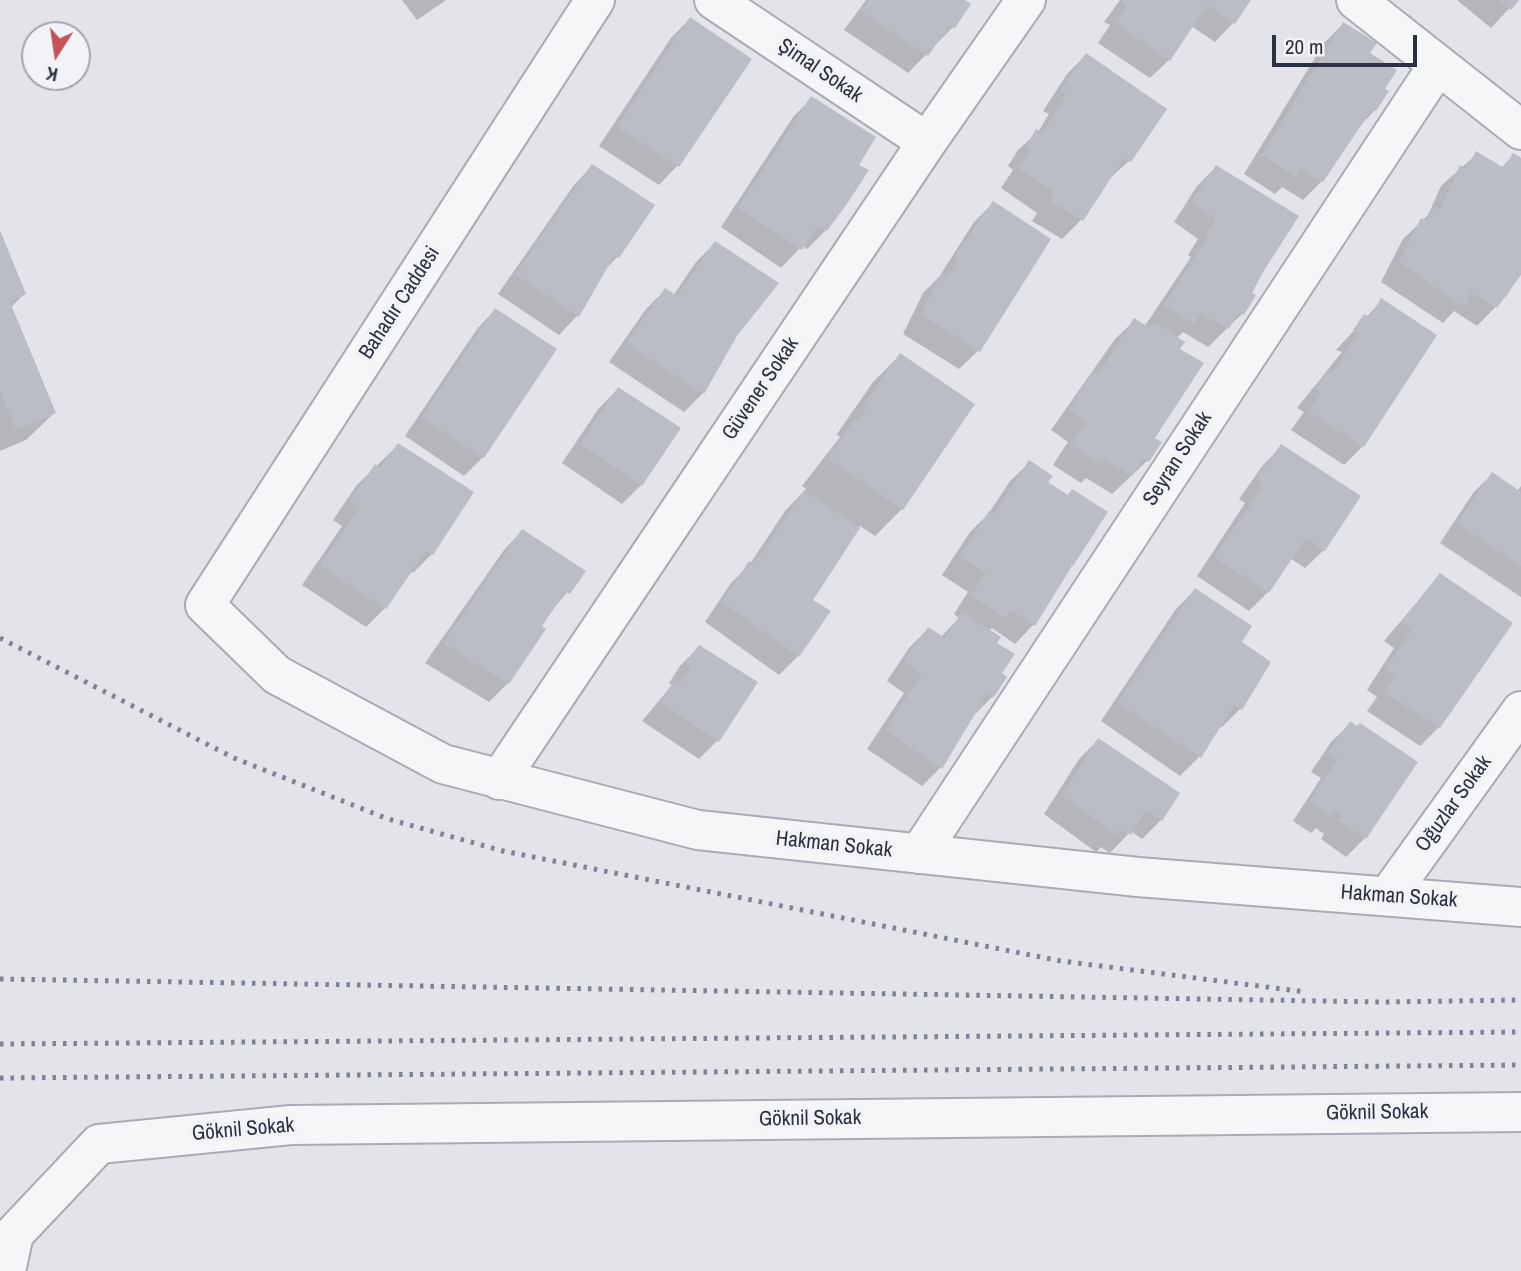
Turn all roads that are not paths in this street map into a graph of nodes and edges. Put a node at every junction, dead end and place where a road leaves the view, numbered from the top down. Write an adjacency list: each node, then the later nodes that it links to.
1 (595, 0): 8 (street, Bahadır Caddesi)
2 (714, 0): 7 (street, Şimal Sokak)
3 (1026, 0): 7 (street, Güvener Sokak)
4 (1356, 0): 5 (street)
5 (1438, 65): 6 (street); 11 (street, Seyran Sokak)
6 (1521, 130)
7 (927, 142): 10 (street, Güvener Sokak)
8 (205, 605): 10 (street, Hakman Sokak)
9 (1521, 711): 12 (street, Oğuzlar Sokak)
10 (499, 780): 11 (street, Hakman Sokak)
11 (919, 854): 12 (street, Hakman Sokak)
12 (1388, 896): 13 (street, Hakman Sokak)
13 (1521, 907)
14 (1521, 1112): 15 (street, Göknil Sokak)
15 (6, 1271)

